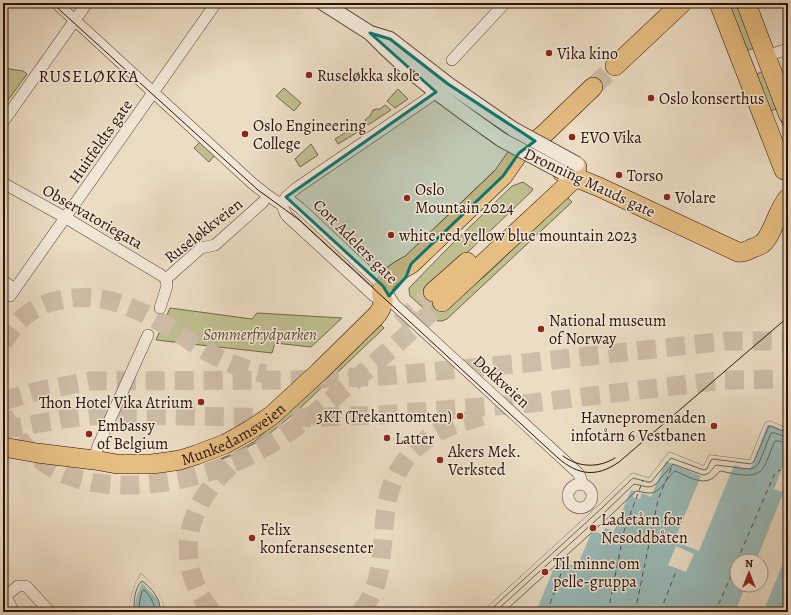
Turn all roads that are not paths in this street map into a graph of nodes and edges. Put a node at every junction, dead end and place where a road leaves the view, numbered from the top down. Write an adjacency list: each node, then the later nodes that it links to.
1 (56, 3): 9 (street, Cort Adelers gate)
2 (87, 3): 9 (street)
3 (216, 3): 17 (street, Huitfeldts gate)
4 (323, 3): 10 (street)
5 (505, 3): 13 (street)
6 (682, 3): 14 (highway)
7 (719, 3): 22 (highway)
8 (746, 3): 12 (highway)
9 (75, 20): 17 (street, Cort Adelers gate); 20 (street)
10 (370, 33): 15 (street, Dronning Mauds gate); 18 (street, Dronning Mauds gate)
11 (788, 49): 12 (street)
12 (766, 56): 19 (highway)
13 (452, 60)
14 (615, 66)
15 (448, 84): 18 (street); 21 (street, Dronning Mauds gate, bridge)
16 (593, 87): 30 (highway, Munkedamsveien)
17 (153, 92): 24 (street, Cort Adelers gate); 27 (street, Huitfeldts gate)
18 (436, 92): 21 (street, Dronning Mauds gate, bridge); 24 (street, Cort Adelers gate)
19 (788, 114)
20 (3, 122)
21 (571, 171): 25 (highway, Dronning Mauds gate); 31 (highway)
22 (786, 174): 25 (highway, Dronning Mauds gate)
23 (3, 183): 27 (street, Observatoriegata)
24 (284, 201): 30 (street, Cort Adelers gate)
25 (785, 201)
26 (263, 202): 28 (street, Ruseløkkveien)
27 (66, 218): 28 (street, Observatoriegata); 29 (street, Huitfeldts gate)
28 (166, 279): 32 (street, Ruseløkkveien)
29 (3, 281)
30 (387, 297): 37 (highway, Munkedamsveien); 38 (street, Dokkveien)
31 (437, 297)
32 (160, 308)
33 (148, 335): 37 (street)
34 (3, 447): 36 (highway, Munkedamsveien)
35 (3, 453): 36 (highway, Munkedamsveien)
36 (37, 454): 37 (highway, Munkedamsveien)
37 (94, 460)
38 (582, 485)
39 (6, 590): 40 (street); 41 (street)
40 (14, 612)
41 (50, 612)

